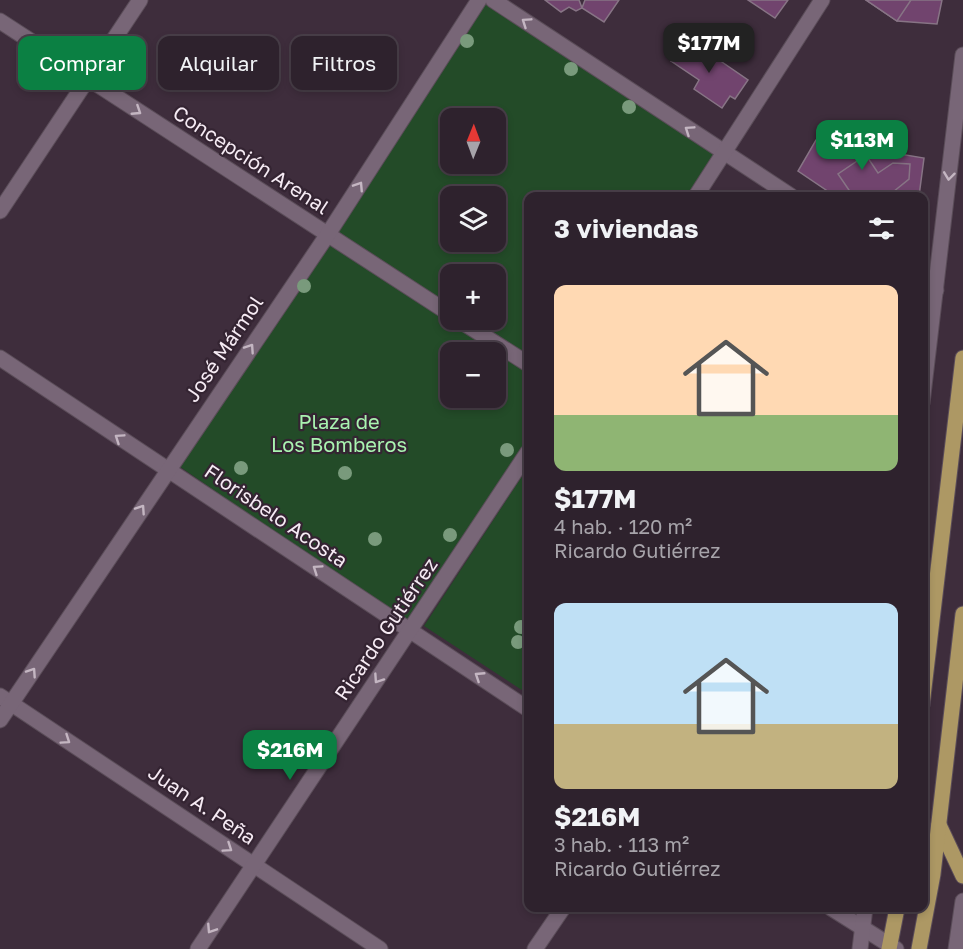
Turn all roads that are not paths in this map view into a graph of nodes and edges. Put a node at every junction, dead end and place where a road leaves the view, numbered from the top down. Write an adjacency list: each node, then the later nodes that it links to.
1 (140, 0): 7 (street)
2 (479, 0): 15 (street, José Mármol, one-way to 2)
3 (493, 0): 11 (street, one-way to 3)
4 (822, 0): 11 (street)
5 (0, 21): 6 (street, Concepción Arenal)
6 (23, 36)
7 (116, 36)
8 (963, 55): 16 (street, one-way to 16)
9 (81, 90): 14 (street)
10 (105, 90): 15 (street, Concepción Arenal, one-way to 15)
11 (724, 154): 12 (street); 13 (street)
12 (699, 192)
13 (785, 192)
14 (0, 211)
15 (328, 234): 18 (street, Concepción Arenal); 24 (street, José Mármol, one-way to 15)
16 (929, 286): 17 (street)
17 (928, 306)
18 (440, 307)
19 (475, 330): 22 (street)
20 (0, 358): 24 (street, Florisbelo Acosta, one-way to 20)
21 (963, 358): 27 (main road)
22 (524, 361)
23 (524, 458): 26 (street, Ricardo Gutiérrez)
24 (168, 470): 26 (street, Florisbelo Acosta, one-way to 24); 28 (street, José Mármol, one-way to 24)
25 (963, 614): 31 (main road)
26 (410, 631): 29 (street, Florisbelo Acosta, one-way to 26); 32 (street, Ricardo Gutiérrez, one-way to 32)
27 (928, 654)
28 (6, 700): 30 (street, José Mármol); 32 (street, Juan A. Peña, one-way to 32)
29 (524, 705)
30 (0, 720)
31 (939, 824): 33 (main road); 34 (main road)
32 (253, 865): 43 (street, Ricardo Gutiérrez, one-way to 43); 44 (street, Juan A. Peña)
33 (963, 876)
34 (928, 901)
35 (963, 901): 48 (street)
36 (560, 912): 45 (street)
37 (837, 912): 41 (street)
38 (865, 912): 41 (street)
39 (896, 912): 42 (main road)
40 (926, 912): 47 (main road)
41 (864, 929): 42 (street); 46 (street)
42 (892, 948)
43 (198, 949)
44 (380, 949)
45 (535, 949)
46 (860, 949)
47 (919, 949)
48 (956, 949)

